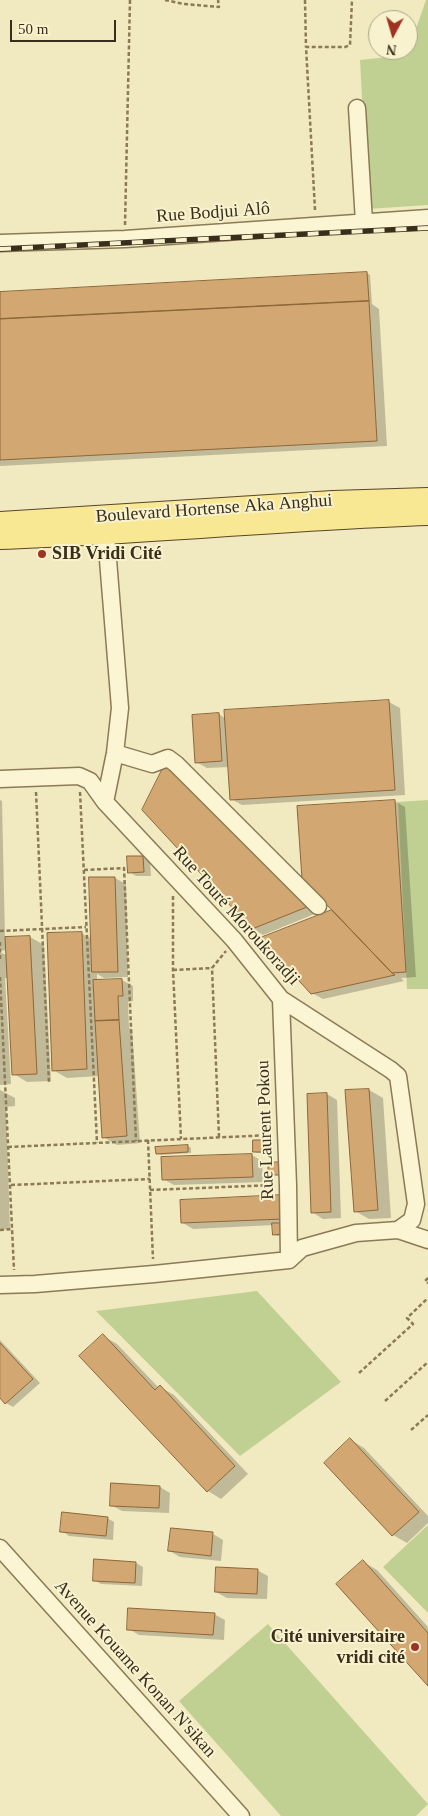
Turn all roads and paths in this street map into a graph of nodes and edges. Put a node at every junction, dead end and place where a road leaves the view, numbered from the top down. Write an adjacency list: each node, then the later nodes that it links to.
1 (130, 0): 11 (path)
2 (165, 0): 3 (path)
3 (218, 0)
4 (305, 0): 6 (path)
5 (352, 0): 6 (path)
6 (306, 47): 10 (path)
7 (356, 108): 9 (street)
8 (428, 218): 9 (street, Rue Bodjui Alô)
9 (364, 222): 10 (street, Rue Bodjui Alô)
10 (315, 225): 11 (street, Rue Bodjui Alô)
11 (125, 239): 12 (street, Rue Bodjui Alô)
12 (0, 243)
13 (428, 498): 15 (main road, Boulevard Hortense Aka Anghui)
14 (428, 515): 16 (main road, Boulevard Hortense Aka Anghui)
15 (0, 522)
16 (106, 535): 17 (main road, Boulevard Hortense Aka Anghui); 18 (street)
17 (0, 539)
18 (115, 753): 22 (street); 25 (street)
19 (79, 776): 20 (street); 22 (street, Rue Touré Moroukoradji); 23 (path)
20 (35, 778): 21 (street); 27 (path)
21 (0, 779)
22 (105, 802): 24 (street, Rue Touré Moroukoradji)
23 (83, 870): 26 (path); 42 (path)
24 (173, 875): 29 (street, Rue Touré Moroukoradji); 34 (path)
25 (318, 906)
26 (86, 928): 27 (path); 43 (path)
27 (41, 929): 28 (path); 37 (path)
28 (0, 931)
29 (234, 940): 33 (path); 36 (street, Rue Touré Moroukoradji)
30 (0, 942): 31 (path)
31 (0, 949): 32 (path)
32 (0, 958)
33 (212, 968): 34 (path); 39 (path)
34 (173, 970): 40 (path)
35 (0, 977): 44 (path)
36 (281, 999): 38 (street, Rue Laurent Pokou); 51 (street, Rue Touré Moroukoradji)
37 (49, 1083)
38 (286, 1135): 39 (path); 47 (street, Rue Laurent Pokou)
39 (219, 1137): 40 (path)
40 (181, 1139): 41 (path)
41 (148, 1140): 42 (path); 45 (path)
42 (136, 1141): 43 (path)
43 (97, 1143): 44 (path)
44 (8, 1147): 46 (path)
45 (150, 1179): 46 (path); 48 (path)
46 (11, 1185): 49 (path)
47 (288, 1185): 48 (path); 53 (street, Rue Laurent Pokou)
48 (150, 1190): 54 (path)
49 (13, 1229): 50 (path); 56 (path)
50 (0, 1230)
51 (398, 1230): 52 (street); 53 (street)
52 (428, 1240)
53 (289, 1260): 54 (street)
54 (154, 1274): 56 (street)
55 (428, 1278): 57 (path)
56 (8, 1284)
57 (428, 1284)
58 (428, 1298): 60 (path)
59 (428, 1362): 61 (path)
60 (359, 1373)
61 (385, 1401)
62 (428, 1415): 63 (path)
63 (411, 1430)
64 (0, 1548): 65 (street, Avenue Kouame Konan N'sikan)
65 (241, 1816)

